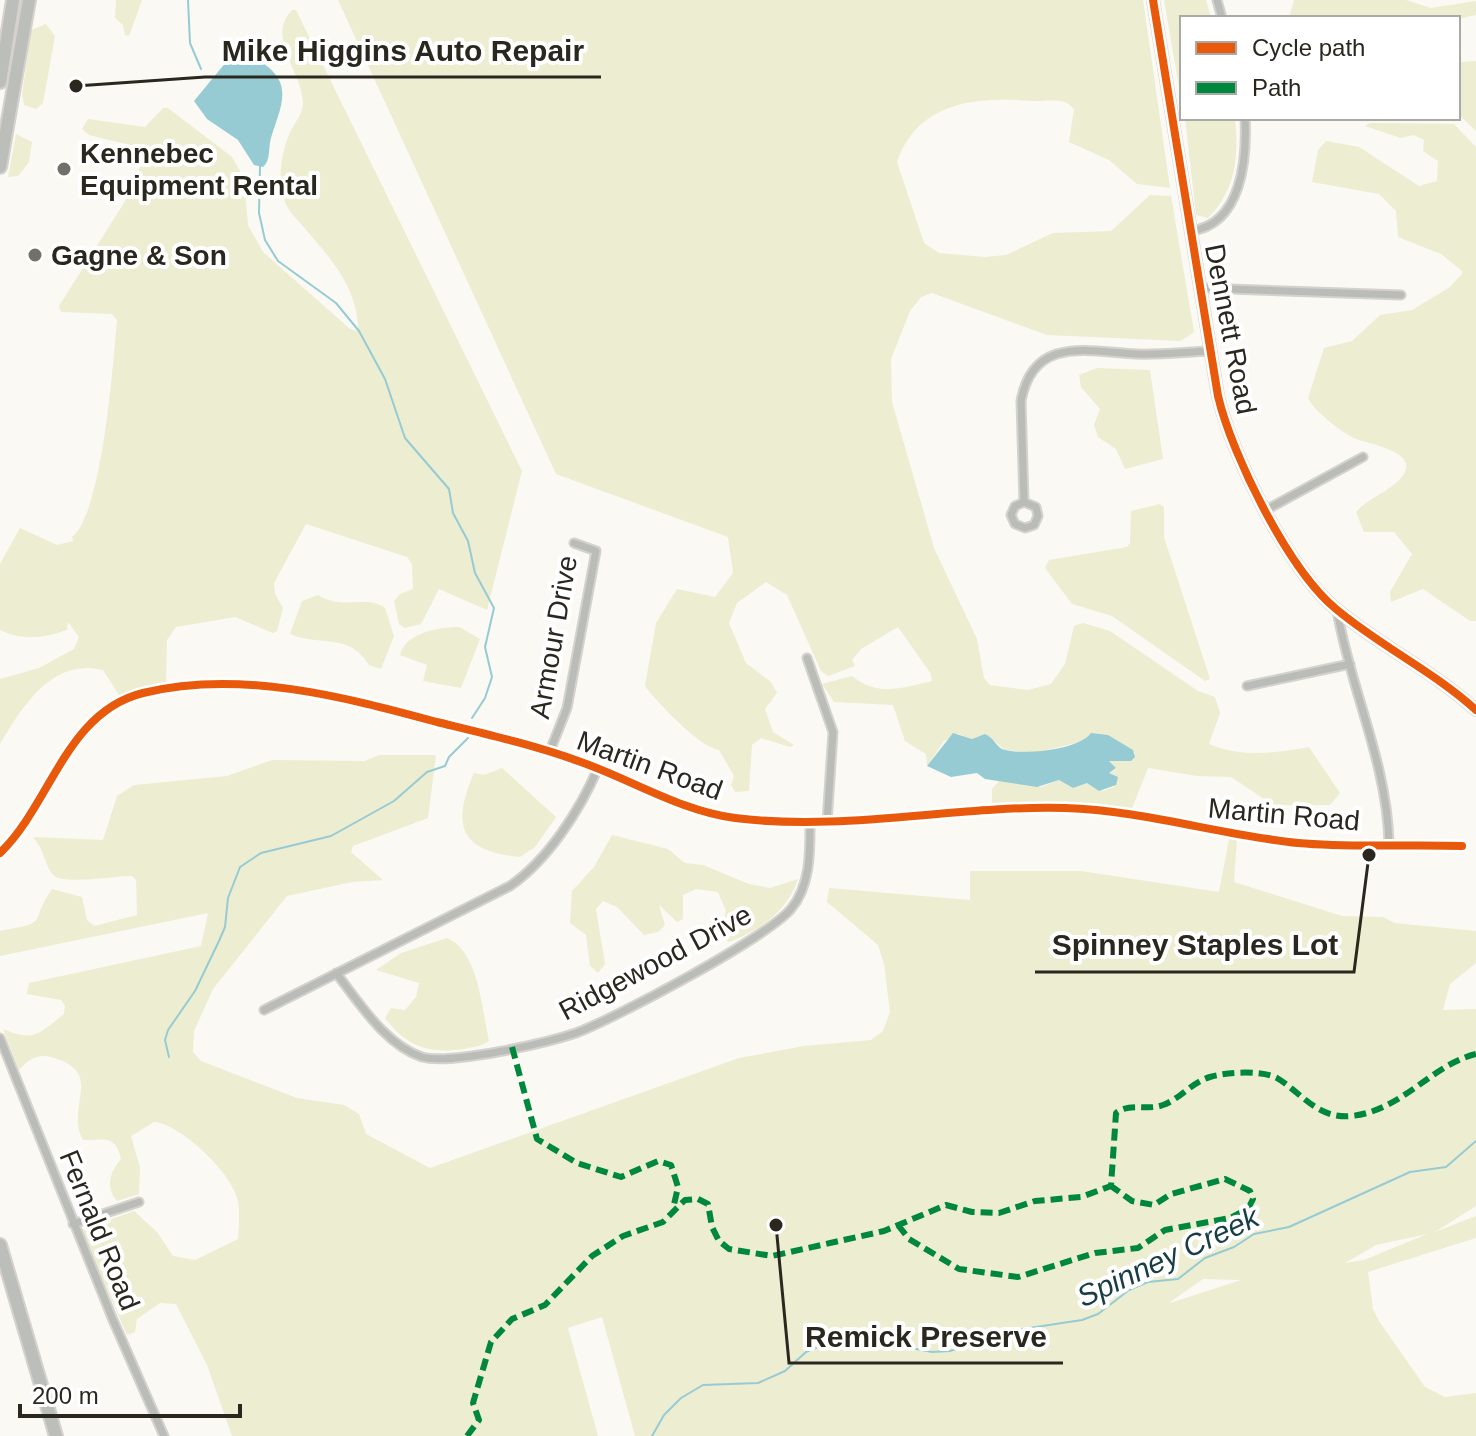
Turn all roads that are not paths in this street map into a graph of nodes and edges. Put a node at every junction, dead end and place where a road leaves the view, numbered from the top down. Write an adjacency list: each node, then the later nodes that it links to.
1 (13, 0): 4 (main road)
2 (29, 0): 6 (main road)
3 (1153, 0): 7 (street, Dennett Road)
4 (0, 82)
5 (1245, 120): 7 (street)
6 (0, 167)
7 (1191, 231): 8 (street, Dennett Road)
8 (1200, 288): 9 (street); 10 (street, Dennett Road)
9 (1401, 295)
10 (1210, 351): 12 (street); 13 (street, Dennett Road)
11 (1363, 457): 13 (street)
12 (1024, 502)
13 (1266, 510): 15 (street, Dennett Road)
14 (574, 543): 20 (street, Armour Drive)
15 (1337, 610): 17 (street); 19 (street, Dennett Road)
16 (807, 658): 23 (street)
17 (1350, 664): 18 (street); 24 (street)
18 (1247, 686)
19 (1476, 710)
20 (550, 751): 21 (street, Martin Road); 26 (street, Martin Road)
21 (598, 768): 22 (street, Martin Road); 27 (street)
22 (810, 822): 23 (street, Martin Road); 27 (street, Ridgewood Drive)
23 (827, 822): 24 (street, Martin Road)
24 (1389, 843): 25 (street, Martin Road)
25 (1462, 846)
26 (0, 853)
27 (336, 973): 28 (street)
28 (264, 1010)
29 (0, 1038): 31 (street, Fernald Road)
30 (139, 1202): 31 (street)
31 (73, 1224): 34 (street, Fernald Road)
32 (0, 1245): 33 (main road)
33 (56, 1436)
34 (164, 1436)

